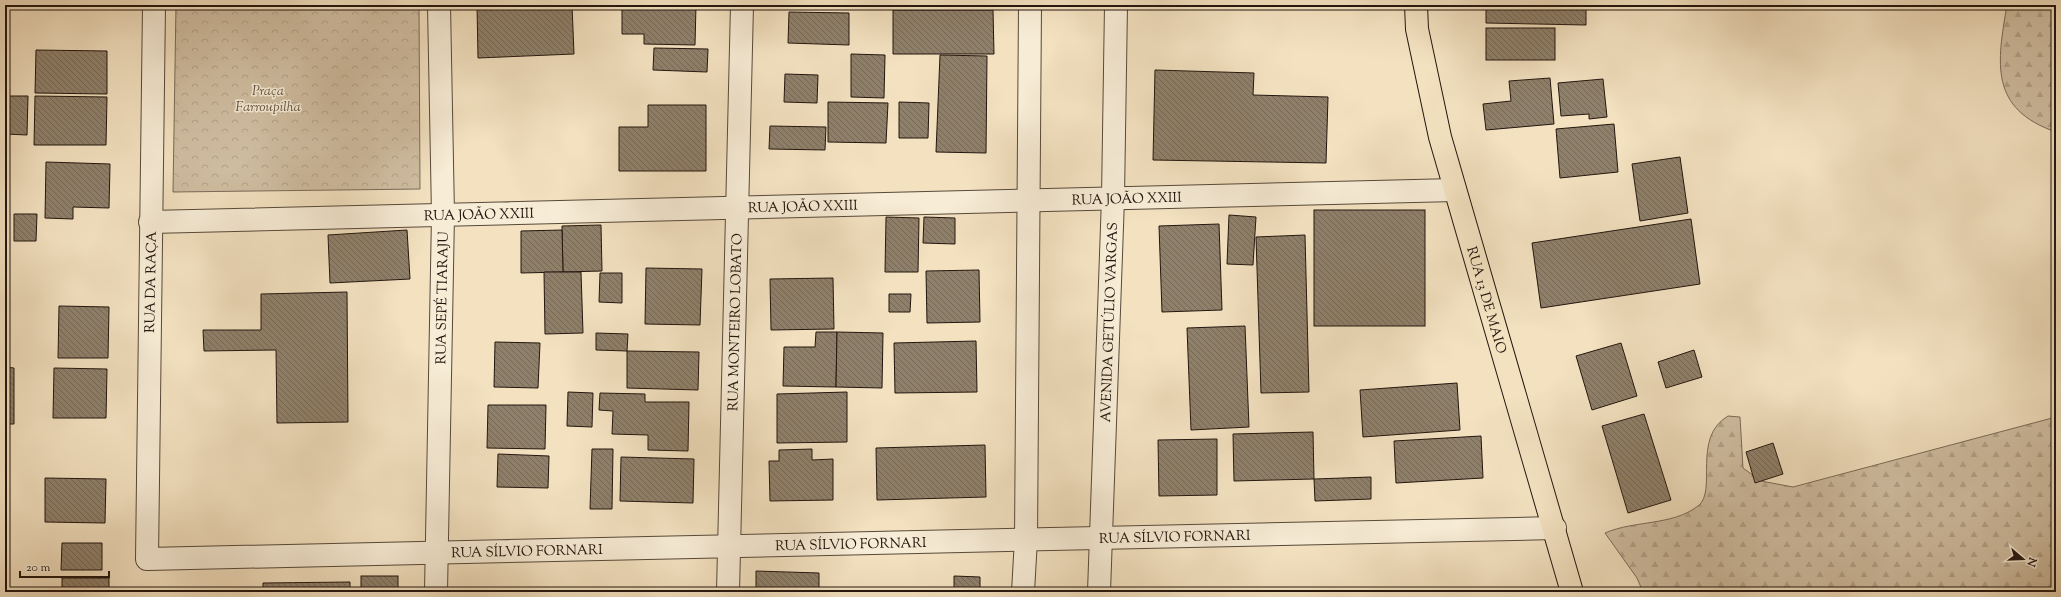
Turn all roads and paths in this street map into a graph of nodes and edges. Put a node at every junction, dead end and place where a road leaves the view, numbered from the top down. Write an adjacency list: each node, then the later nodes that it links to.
1 (154, 5): 12 (street, RUA DA RAÇA)
2 (439, 5): 11 (street, RUA SEPÉ TIARAJU)
3 (742, 5): 10 (street, RUA MONTEIRO LOBATO)
4 (1030, 5): 9 (street)
5 (1116, 5): 8 (street, AVENIDA GETÚLIO VARGAS)
6 (1416, 5): 7 (main road, RUA 13 DE MAIO)
7 (1455, 190): 8 (street, RUA JOÃO XXIII); 13 (main road, RUA 13 DE MAIO)
8 (1113, 198): 9 (street, RUA JOÃO XXIII); 14 (street, AVENIDA GETÚLIO VARGAS)
9 (1027, 200): 10 (street, RUA JOÃO XXIII); 15 (street)
10 (737, 207): 11 (street, RUA JOÃO XXIII); 16 (street, RUA MONTEIRO LOBATO)
11 (442, 215): 12 (street, RUA JOÃO XXIII); 17 (street, RUA SEPÉ TIARAJU)
12 (150, 222): 18 (street, RUA DA RAÇA)
13 (1555, 528): 14 (street, RUA SÍLVIO FORNARI); 23 (main road, RUA 13 DE MAIO)
14 (1102, 538): 15 (street, RUA SÍLVIO FORNARI); 22 (street, AVENIDA GETÚLIO VARGAS)
15 (1026, 539): 16 (street, RUA SÍLVIO FORNARI); 21 (street)
16 (729, 546): 17 (street, RUA SÍLVIO FORNARI); 20 (street, RUA MONTEIRO LOBATO)
17 (438, 553): 18 (street, RUA SÍLVIO FORNARI); 19 (street, RUA SEPÉ TIARAJU)
18 (147, 559)
19 (436, 592)
20 (728, 592)
21 (1023, 592)
22 (1099, 592)
23 (1572, 592)

